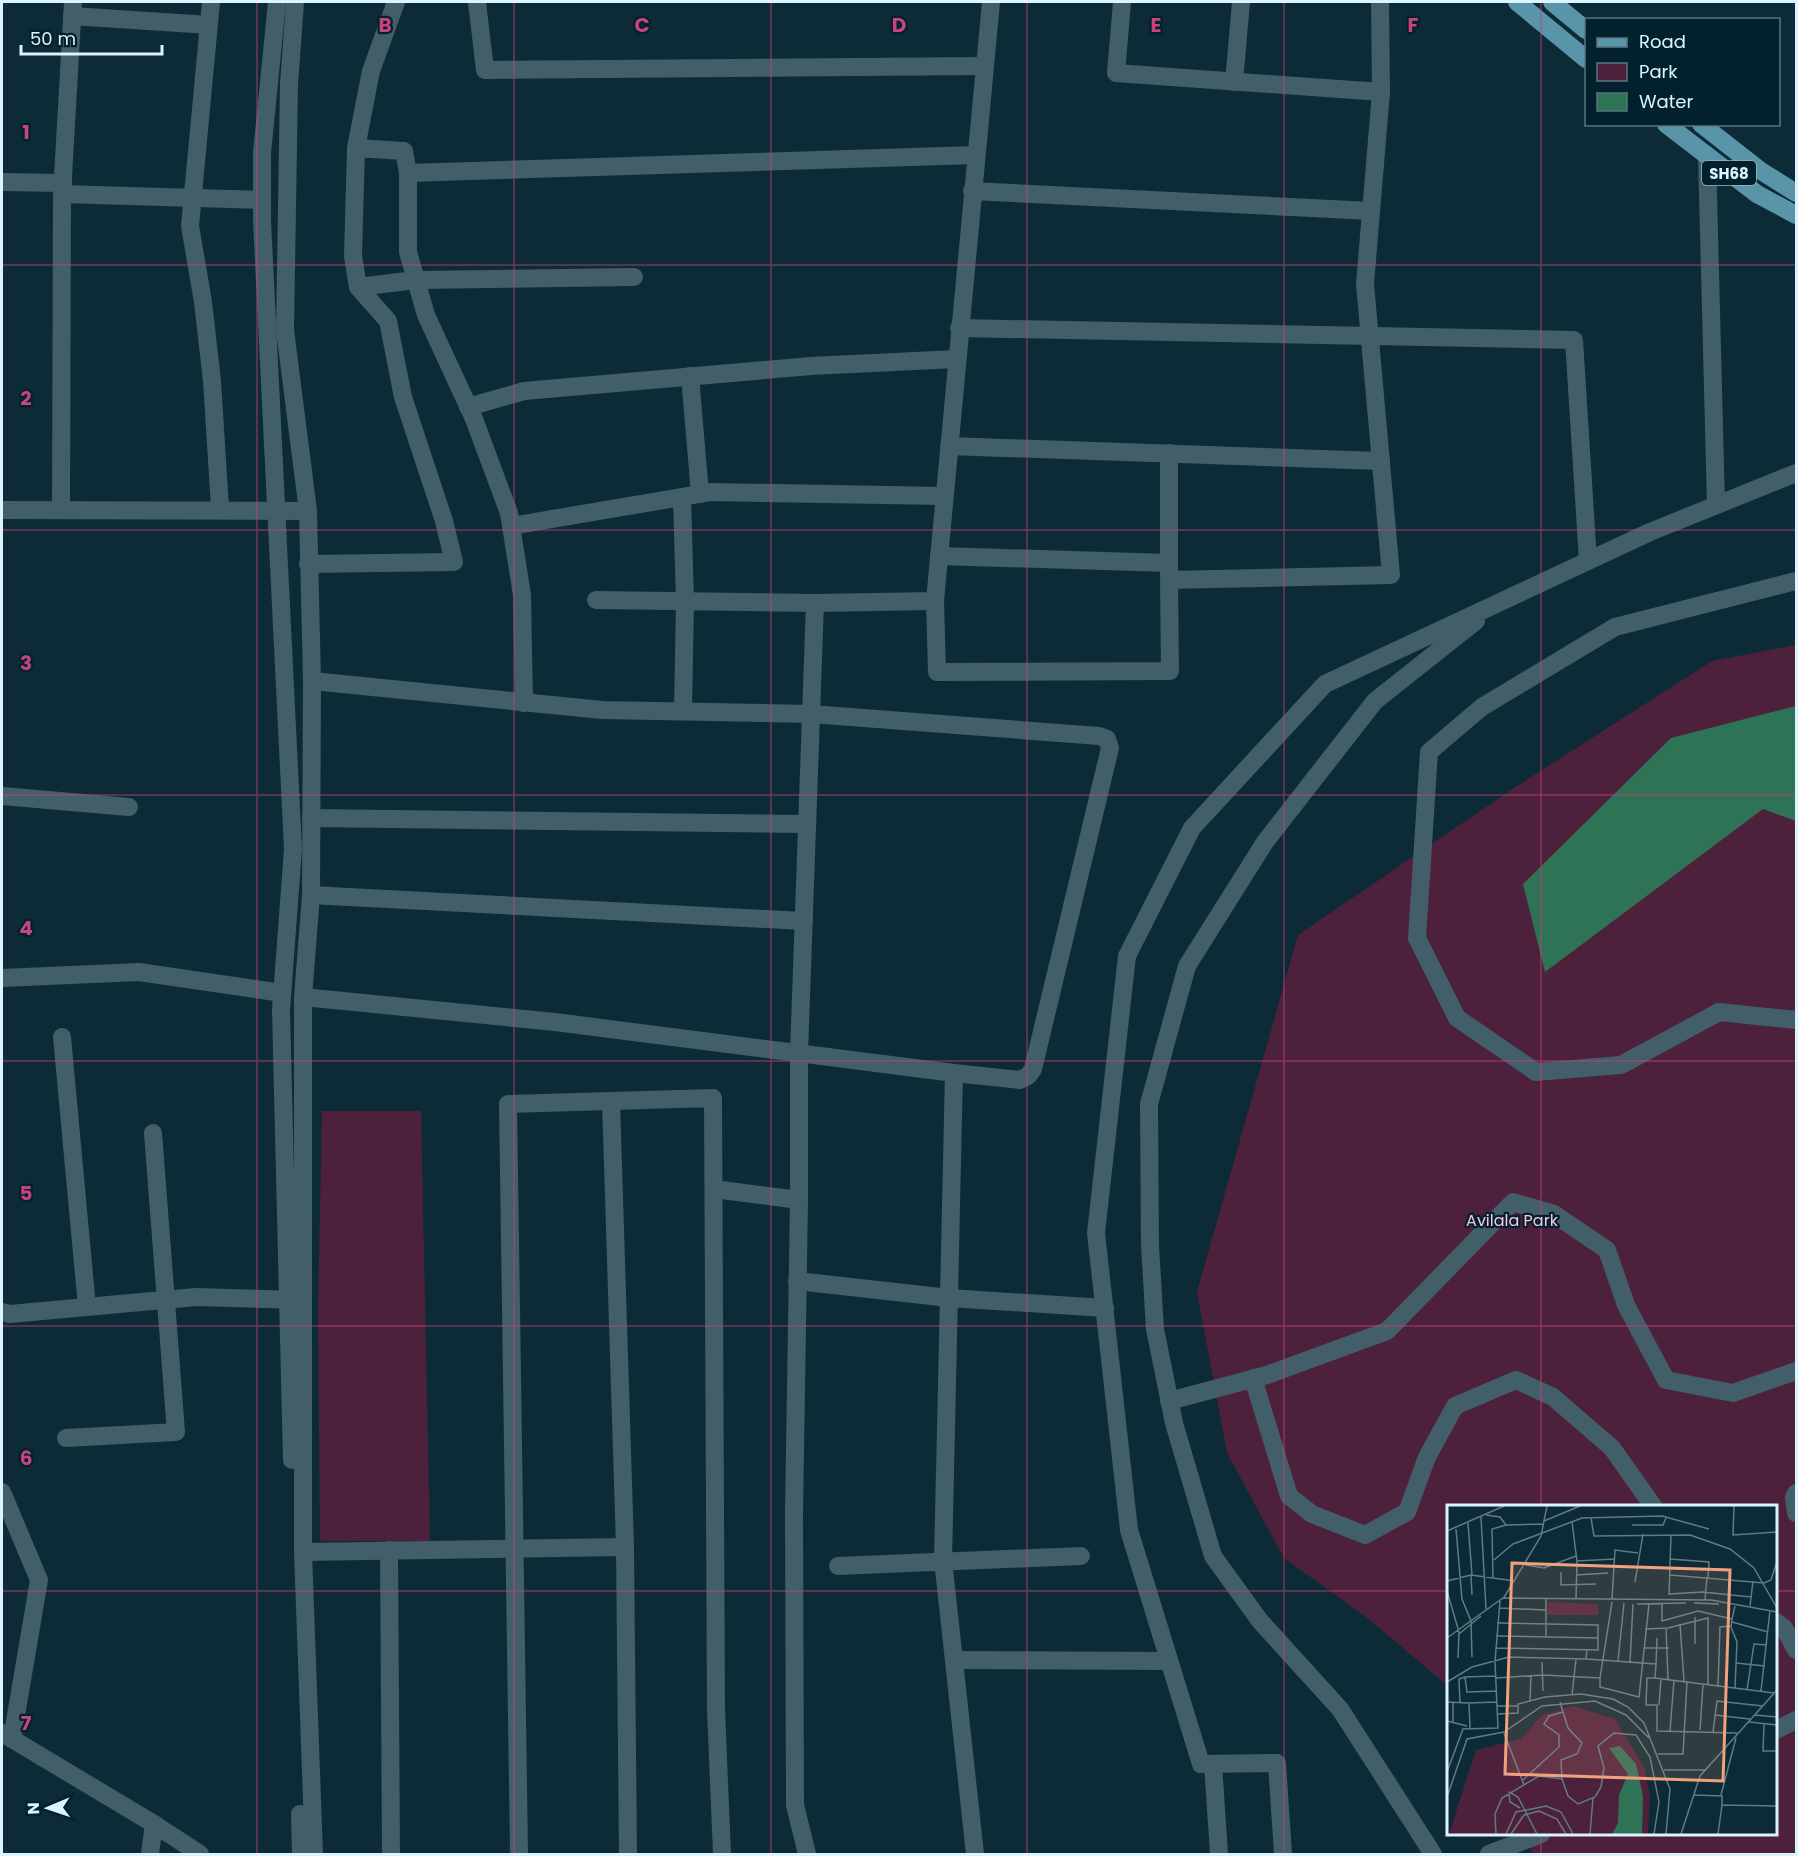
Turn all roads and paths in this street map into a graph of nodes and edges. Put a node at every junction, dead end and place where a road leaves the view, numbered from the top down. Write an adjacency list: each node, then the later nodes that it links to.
1 (211, 2): 13 (street)
2 (277, 2): 30 (street)
3 (295, 2): 52 (street)
4 (396, 2): 21 (street)
5 (477, 2): 16 (street)
6 (991, 2): 16 (street)
7 (1122, 2): 17 (street)
8 (1240, 2): 17 (street)
9 (1380, 2): 18 (street)
10 (1517, 2): 15 (main road)
11 (1552, 2): 14 (main road)
12 (73, 9): 13 (street); 26 (street)
13 (209, 24): 29 (street)
14 (1585, 28)
15 (1585, 57)
16 (984, 66): 22 (street)
17 (1234, 82): 18 (street)
18 (1381, 92): 31 (street)
19 (1669, 126): 23 (main road, SH68)
20 (1704, 126): 28 (main road, SH68)
21 (356, 148): 24 (street); 35 (street)
22 (975, 155): 24 (street); 27 (street)
23 (1707, 155): 32 (main road, SH68); 47 (street)
24 (408, 173): 34 (street)
25 (2, 182): 26 (street)
26 (63, 189): 29 (street); 49 (street)
27 (972, 191): 31 (street); 36 (street)
28 (1797, 193)
29 (193, 196): 30 (street); 48 (street)
30 (262, 200): 51 (street)
31 (1371, 211): 37 (street)
32 (1797, 215)
33 (634, 277): 34 (street)
34 (416, 280): 35 (street); 40 (street)
35 (358, 286): 56 (street)
36 (959, 328): 37 (street); 38 (street)
37 (1370, 335): 43 (street); 55 (street)
38 (956, 359): 39 (street); 41 (street)
39 (690, 376): 40 (street); 45 (street)
40 (468, 407): 53 (street)
41 (949, 446): 42 (street); 46 (street)
42 (1169, 453): 43 (street); 57 (street)
43 (1381, 461): 57 (street)
44 (1797, 472): 47 (street)
45 (691, 495): 46 (street); 53 (street); 60 (street)
46 (944, 496): 54 (street)
47 (1716, 505): 55 (street)
48 (220, 508): 49 (street); 51 (street)
49 (61, 509): 50 (street)
50 (2, 510)
51 (277, 510): 52 (street); 75 (street)
52 (308, 511): 56 (street)
53 (511, 526): 65 (street)
54 (939, 556): 57 (street); 61 (street)
55 (1588, 561): 62 (street)
56 (308, 564): 64 (street)
57 (1169, 572): 61 (street)
58 (1797, 580): 77 (street)
59 (596, 600): 60 (street)
60 (685, 601): 63 (street); 66 (street)
61 (935, 601): 63 (street)
62 (1500, 602): 90 (street); 94 (street)
63 (815, 603): 67 (street)
64 (312, 681): 65 (street); 70 (street)
65 (524, 703): 66 (street)
66 (683, 711): 67 (street)
67 (811, 714): 71 (street); 80 (street)
68 (2, 796): 69 (street)
69 (129, 807)
70 (311, 818): 71 (street); 72 (street)
71 (807, 824): 73 (street)
72 (311, 895): 73 (street); 76 (street)
73 (804, 921): 79 (street)
74 (2, 978): 75 (street)
75 (282, 993): 88 (street)
76 (303, 997): 79 (street); 88 (street)
77 (1797, 1020)
78 (62, 1037): 89 (street)
79 (799, 1053): 80 (street); 84 (street)
80 (954, 1073): 86 (street)
81 (611, 1101): 83 (street); 100 (street); 101 (street)
82 (153, 1133): 87 (street)
83 (714, 1189): 84 (street); 124 (street)
84 (799, 1200): 85 (street)
85 (797, 1281): 86 (street); 125 (street)
86 (949, 1298): 90 (street); 105 (street)
87 (165, 1300): 88 (street); 89 (street); 95 (street)
88 (296, 1300): 103 (street); 119 (street)
89 (87, 1307): 91 (street)
90 (1105, 1308): 110 (street)
91 (2, 1312)
92 (1797, 1371): 93 (street)
93 (1253, 1378): 94 (street); 98 (street)
94 (1169, 1401): 129 (street)
95 (66, 1438)
96 (2, 1492): 113 (street)
97 (1797, 1493): 99 (street)
98 (1652, 1505)
99 (1797, 1513)
100 (625, 1547): 101 (street); 123 (street)
101 (514, 1548): 102 (street); 122 (street)
102 (389, 1550): 103 (street); 121 (street)
103 (303, 1552): 120 (street)
104 (1081, 1556): 105 (street)
105 (943, 1560): 106 (street); 109 (street)
106 (838, 1566)
107 (1777, 1623): 108 (street)
108 (1797, 1650)
109 (954, 1660): 110 (street); 126 (street)
110 (1169, 1661): 114 (street)
111 (1797, 1720): 112 (street)
112 (1777, 1730)
113 (7, 1736): 115 (street)
114 (1213, 1764): 127 (street); 128 (street)
115 (154, 1824): 117 (street); 118 (street)
116 (1536, 1835): 130 (street)
117 (150, 1854)
118 (200, 1854)
119 (302, 1854)
120 (314, 1854)
121 (391, 1854)
122 (519, 1854)
123 (628, 1854)
124 (722, 1854)
125 (807, 1854)
126 (975, 1854)
127 (1219, 1854)
128 (1283, 1854)
129 (1433, 1854)
130 (1489, 1854)

